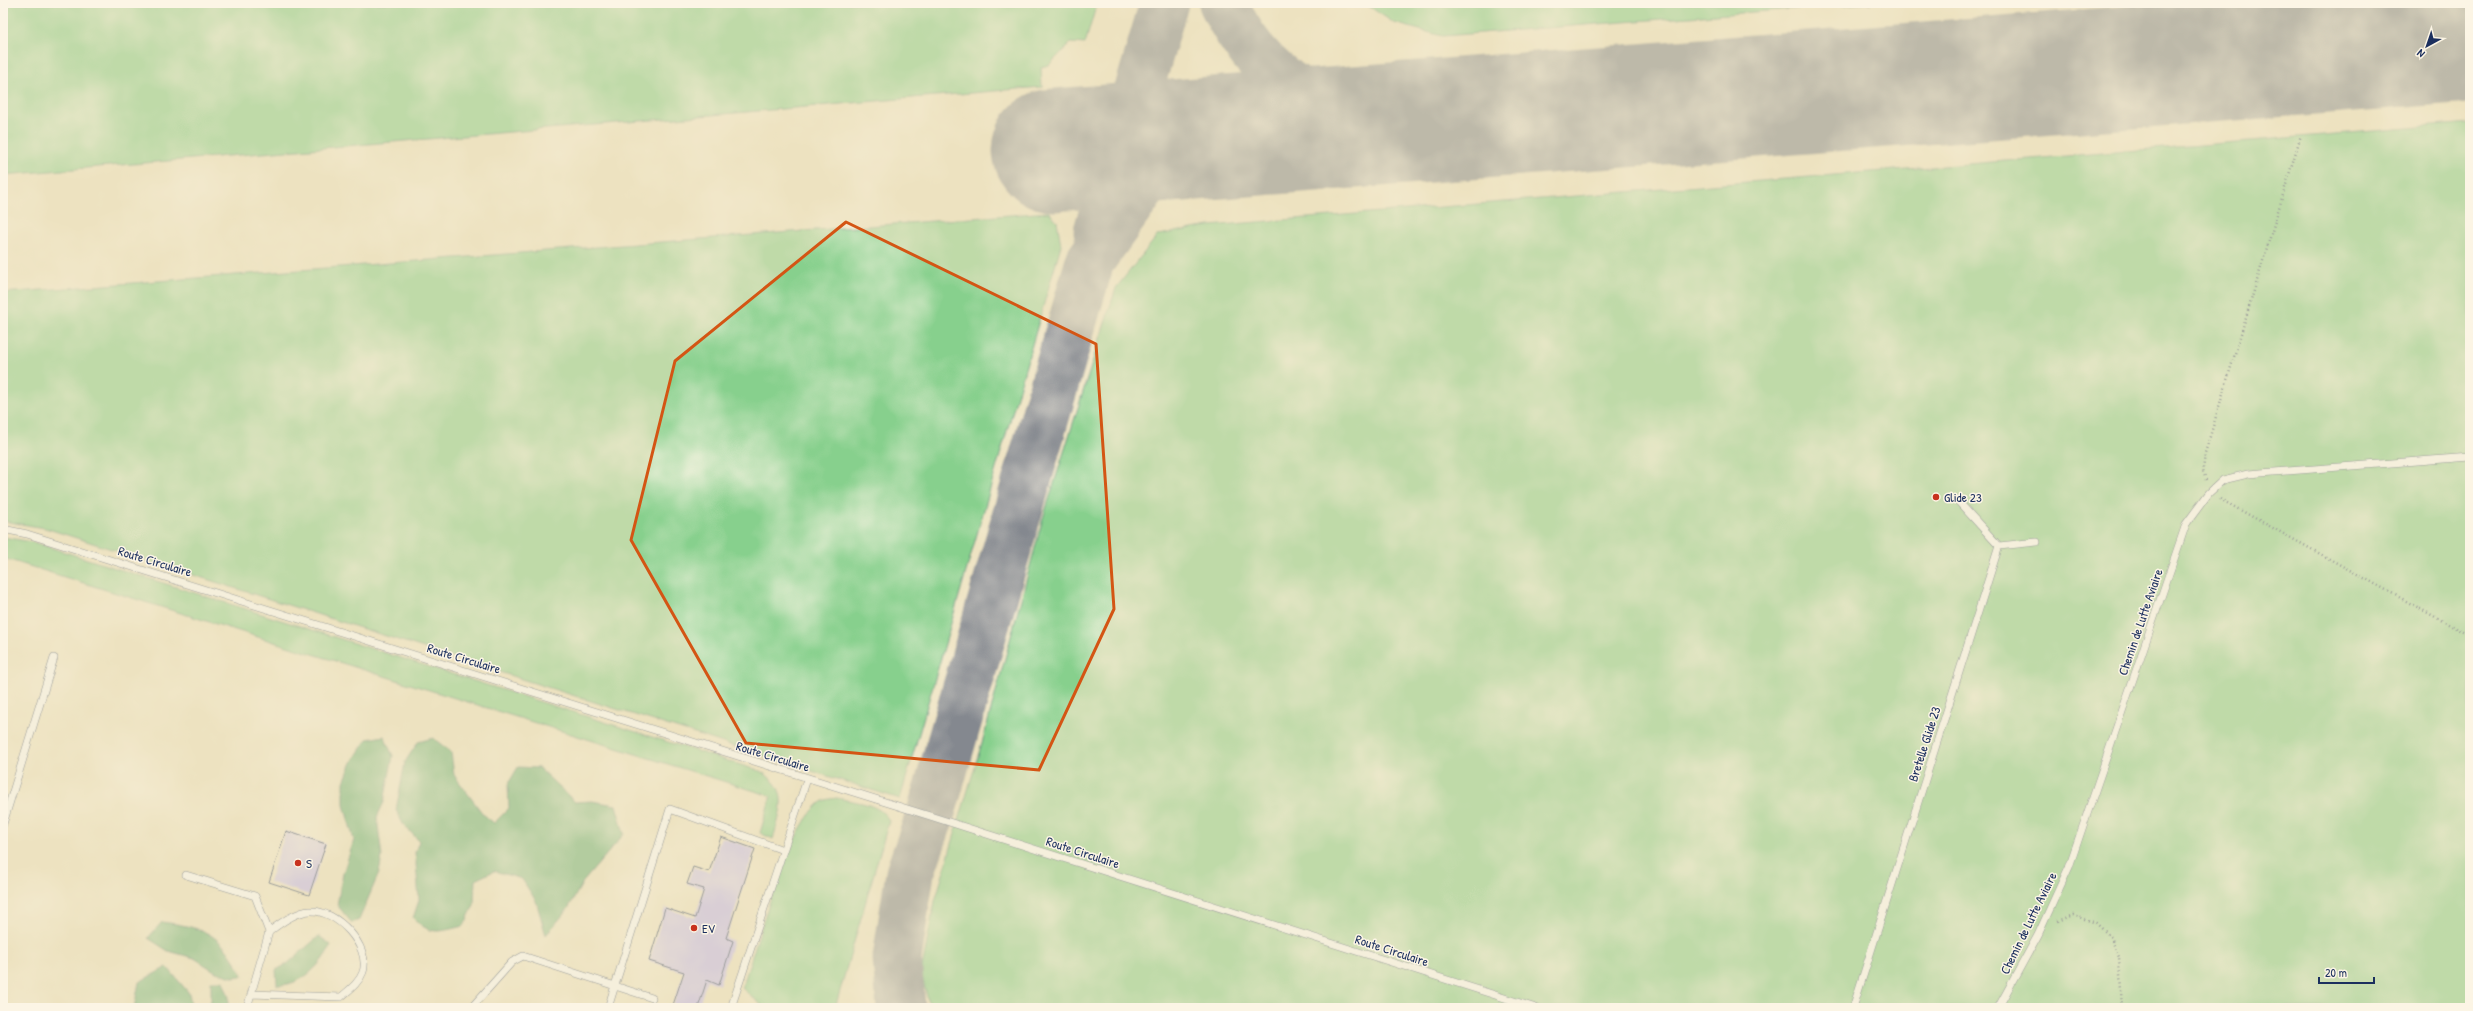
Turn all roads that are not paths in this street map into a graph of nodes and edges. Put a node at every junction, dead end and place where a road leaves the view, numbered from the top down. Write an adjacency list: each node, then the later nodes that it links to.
1 (2470, 457): 21 (lane, Chemin de Lutte Aviaire)
2 (1957, 500): 5 (lane)
3 (3, 530): 7 (lane, Route Circulaire)
4 (2036, 542): 5 (lane)
5 (1999, 546): 20 (lane, Bretelle Glide 23)
6 (54, 658): 8 (lane)
7 (807, 779): 9 (lane); 19 (lane, Route Circulaire)
8 (3, 824)
9 (783, 850): 12 (lane); 18 (lane)
10 (186, 875): 11 (lane)
11 (269, 932): 13 (lane); 13 (lane)
12 (615, 986): 14 (lane); 16 (lane); 17 (lane)
13 (252, 994): 15 (lane)
14 (652, 998)
15 (247, 1008)
16 (471, 1008)
17 (608, 1008)
18 (731, 1008)
19 (1536, 1008)
20 (1853, 1008)
21 (1998, 1008)

